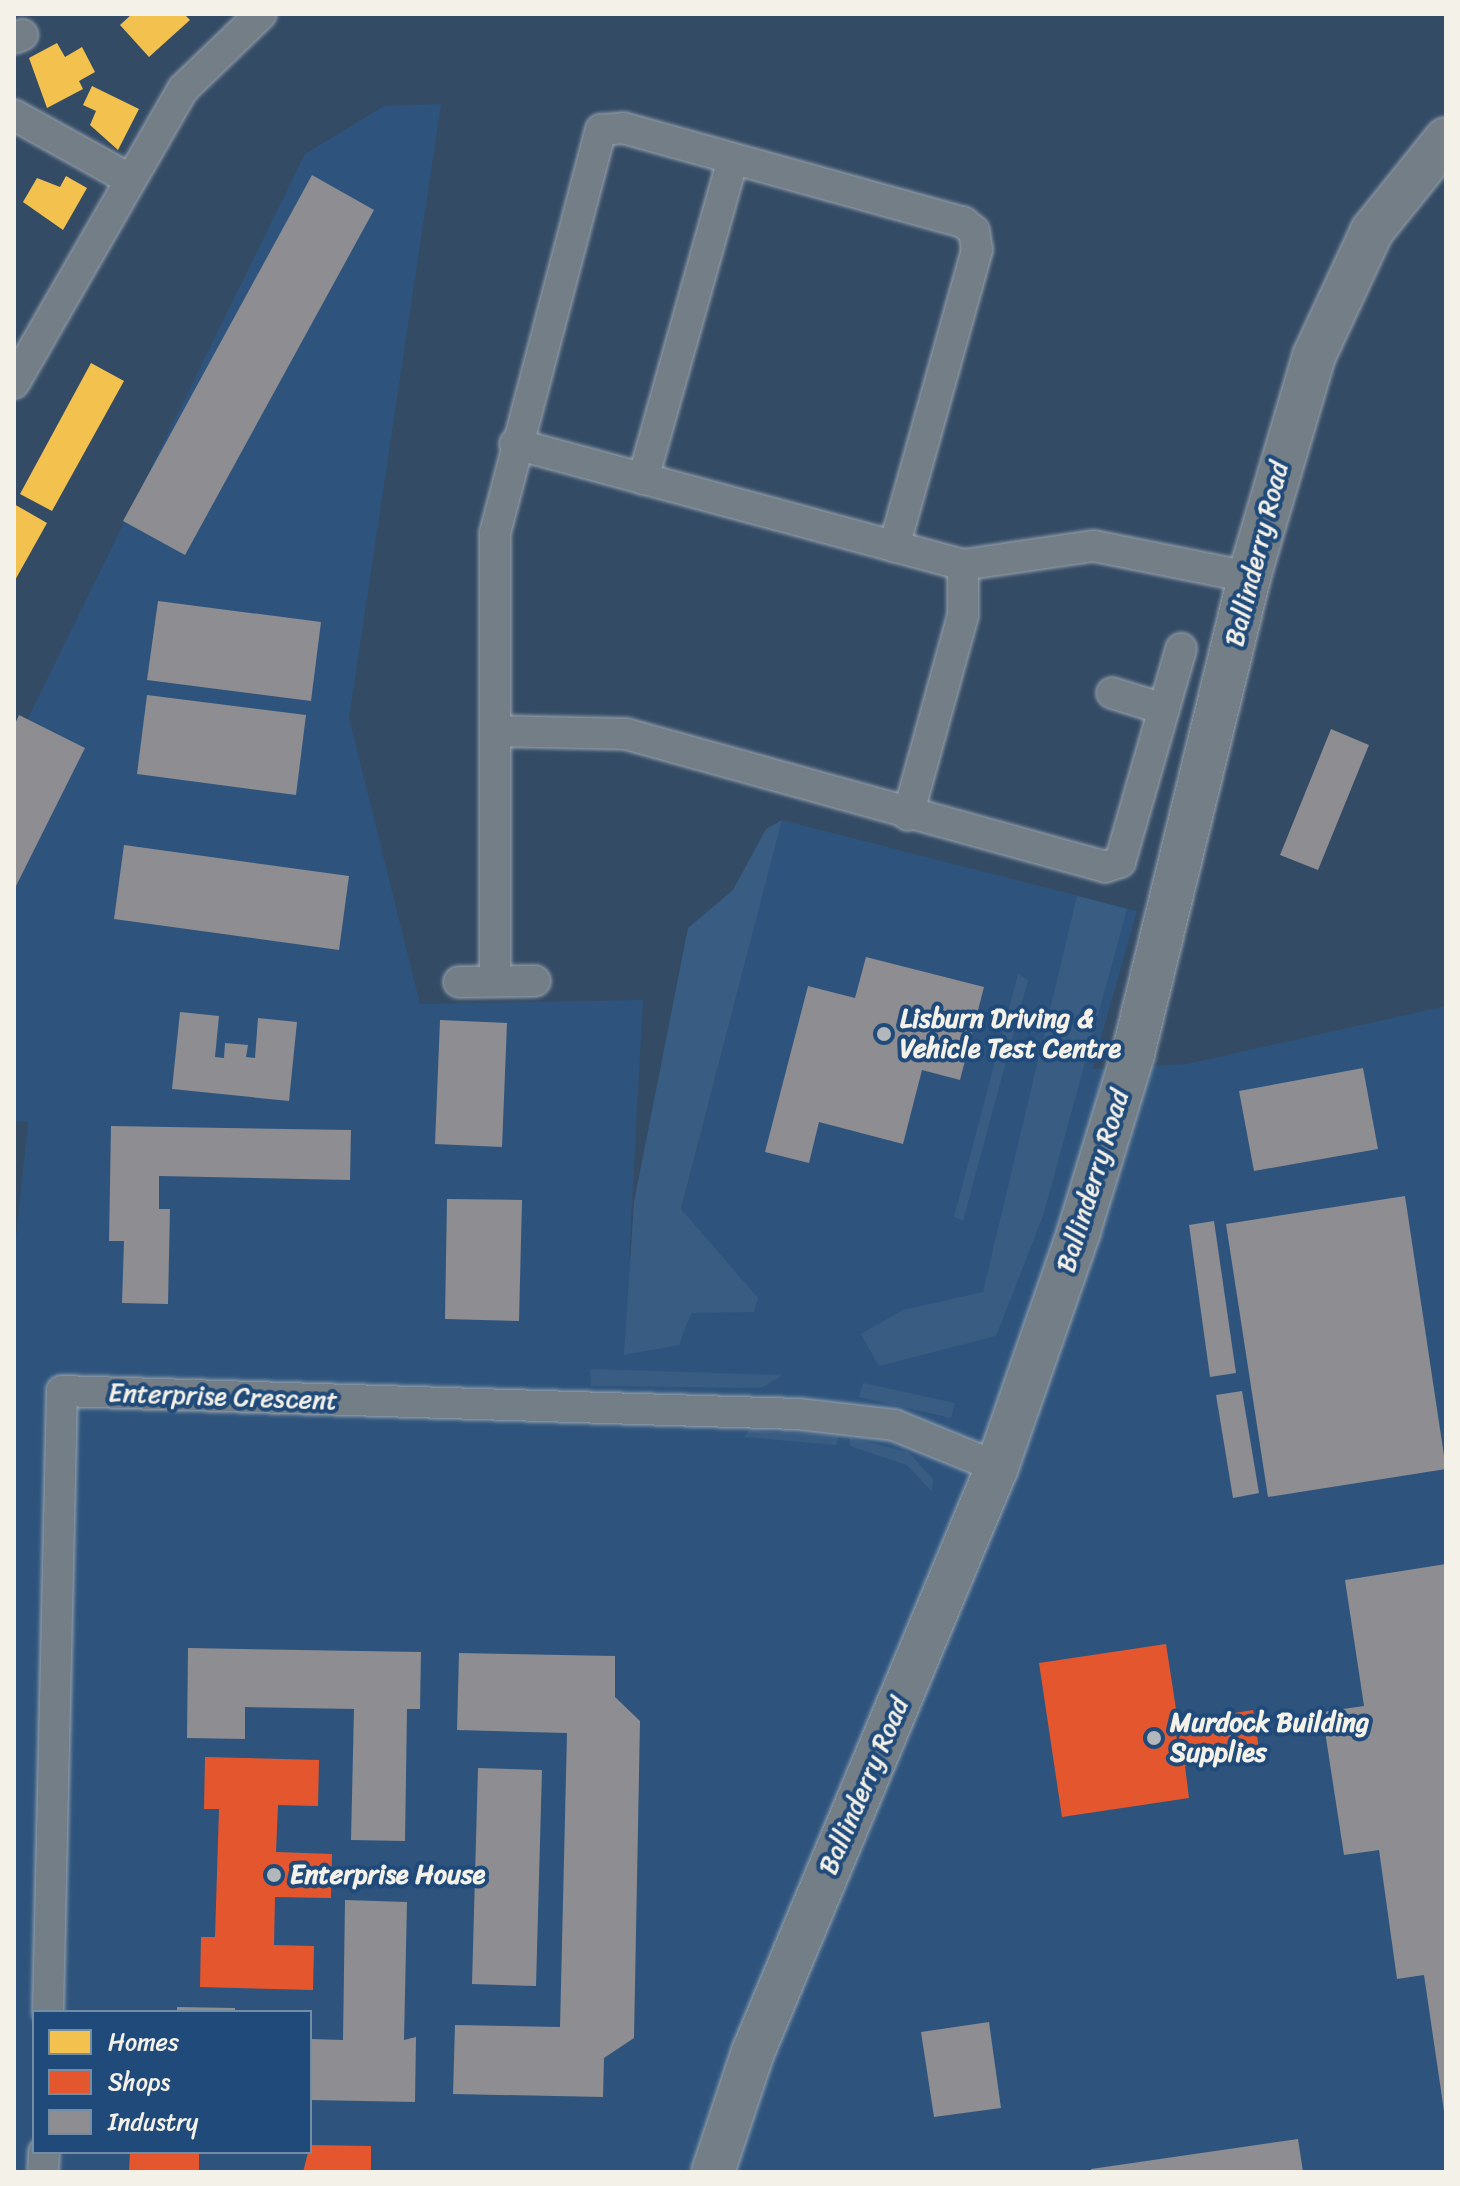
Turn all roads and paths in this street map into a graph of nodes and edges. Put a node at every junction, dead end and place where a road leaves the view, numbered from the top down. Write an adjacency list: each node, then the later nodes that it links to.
1 (248, 18): 5 (street)
2 (14, 115): 5 (street)
3 (1446, 139): 11 (main road, Ballinderry Road)
4 (733, 159): 7 (street); 8 (street); 9 (street)
5 (126, 177): 6 (street)
6 (14, 383)
7 (515, 444): 8 (street); 15 (street)
8 (643, 479): 9 (street)
9 (894, 547): 10 (street)
10 (963, 565): 11 (street); 16 (street)
11 (1249, 577): 20 (main road, Ballinderry Road)
12 (1181, 649): 14 (street)
13 (1112, 693): 14 (street)
14 (1164, 709): 16 (street)
15 (495, 731): 16 (street); 17 (street)
16 (908, 815)
17 (495, 981): 18 (street); 19 (street)
18 (535, 981)
19 (459, 982)
20 (997, 1467): 21 (street, Enterprise Crescent); 22 (main road, Ballinderry Road)
21 (48, 2010)
22 (713, 2172)

